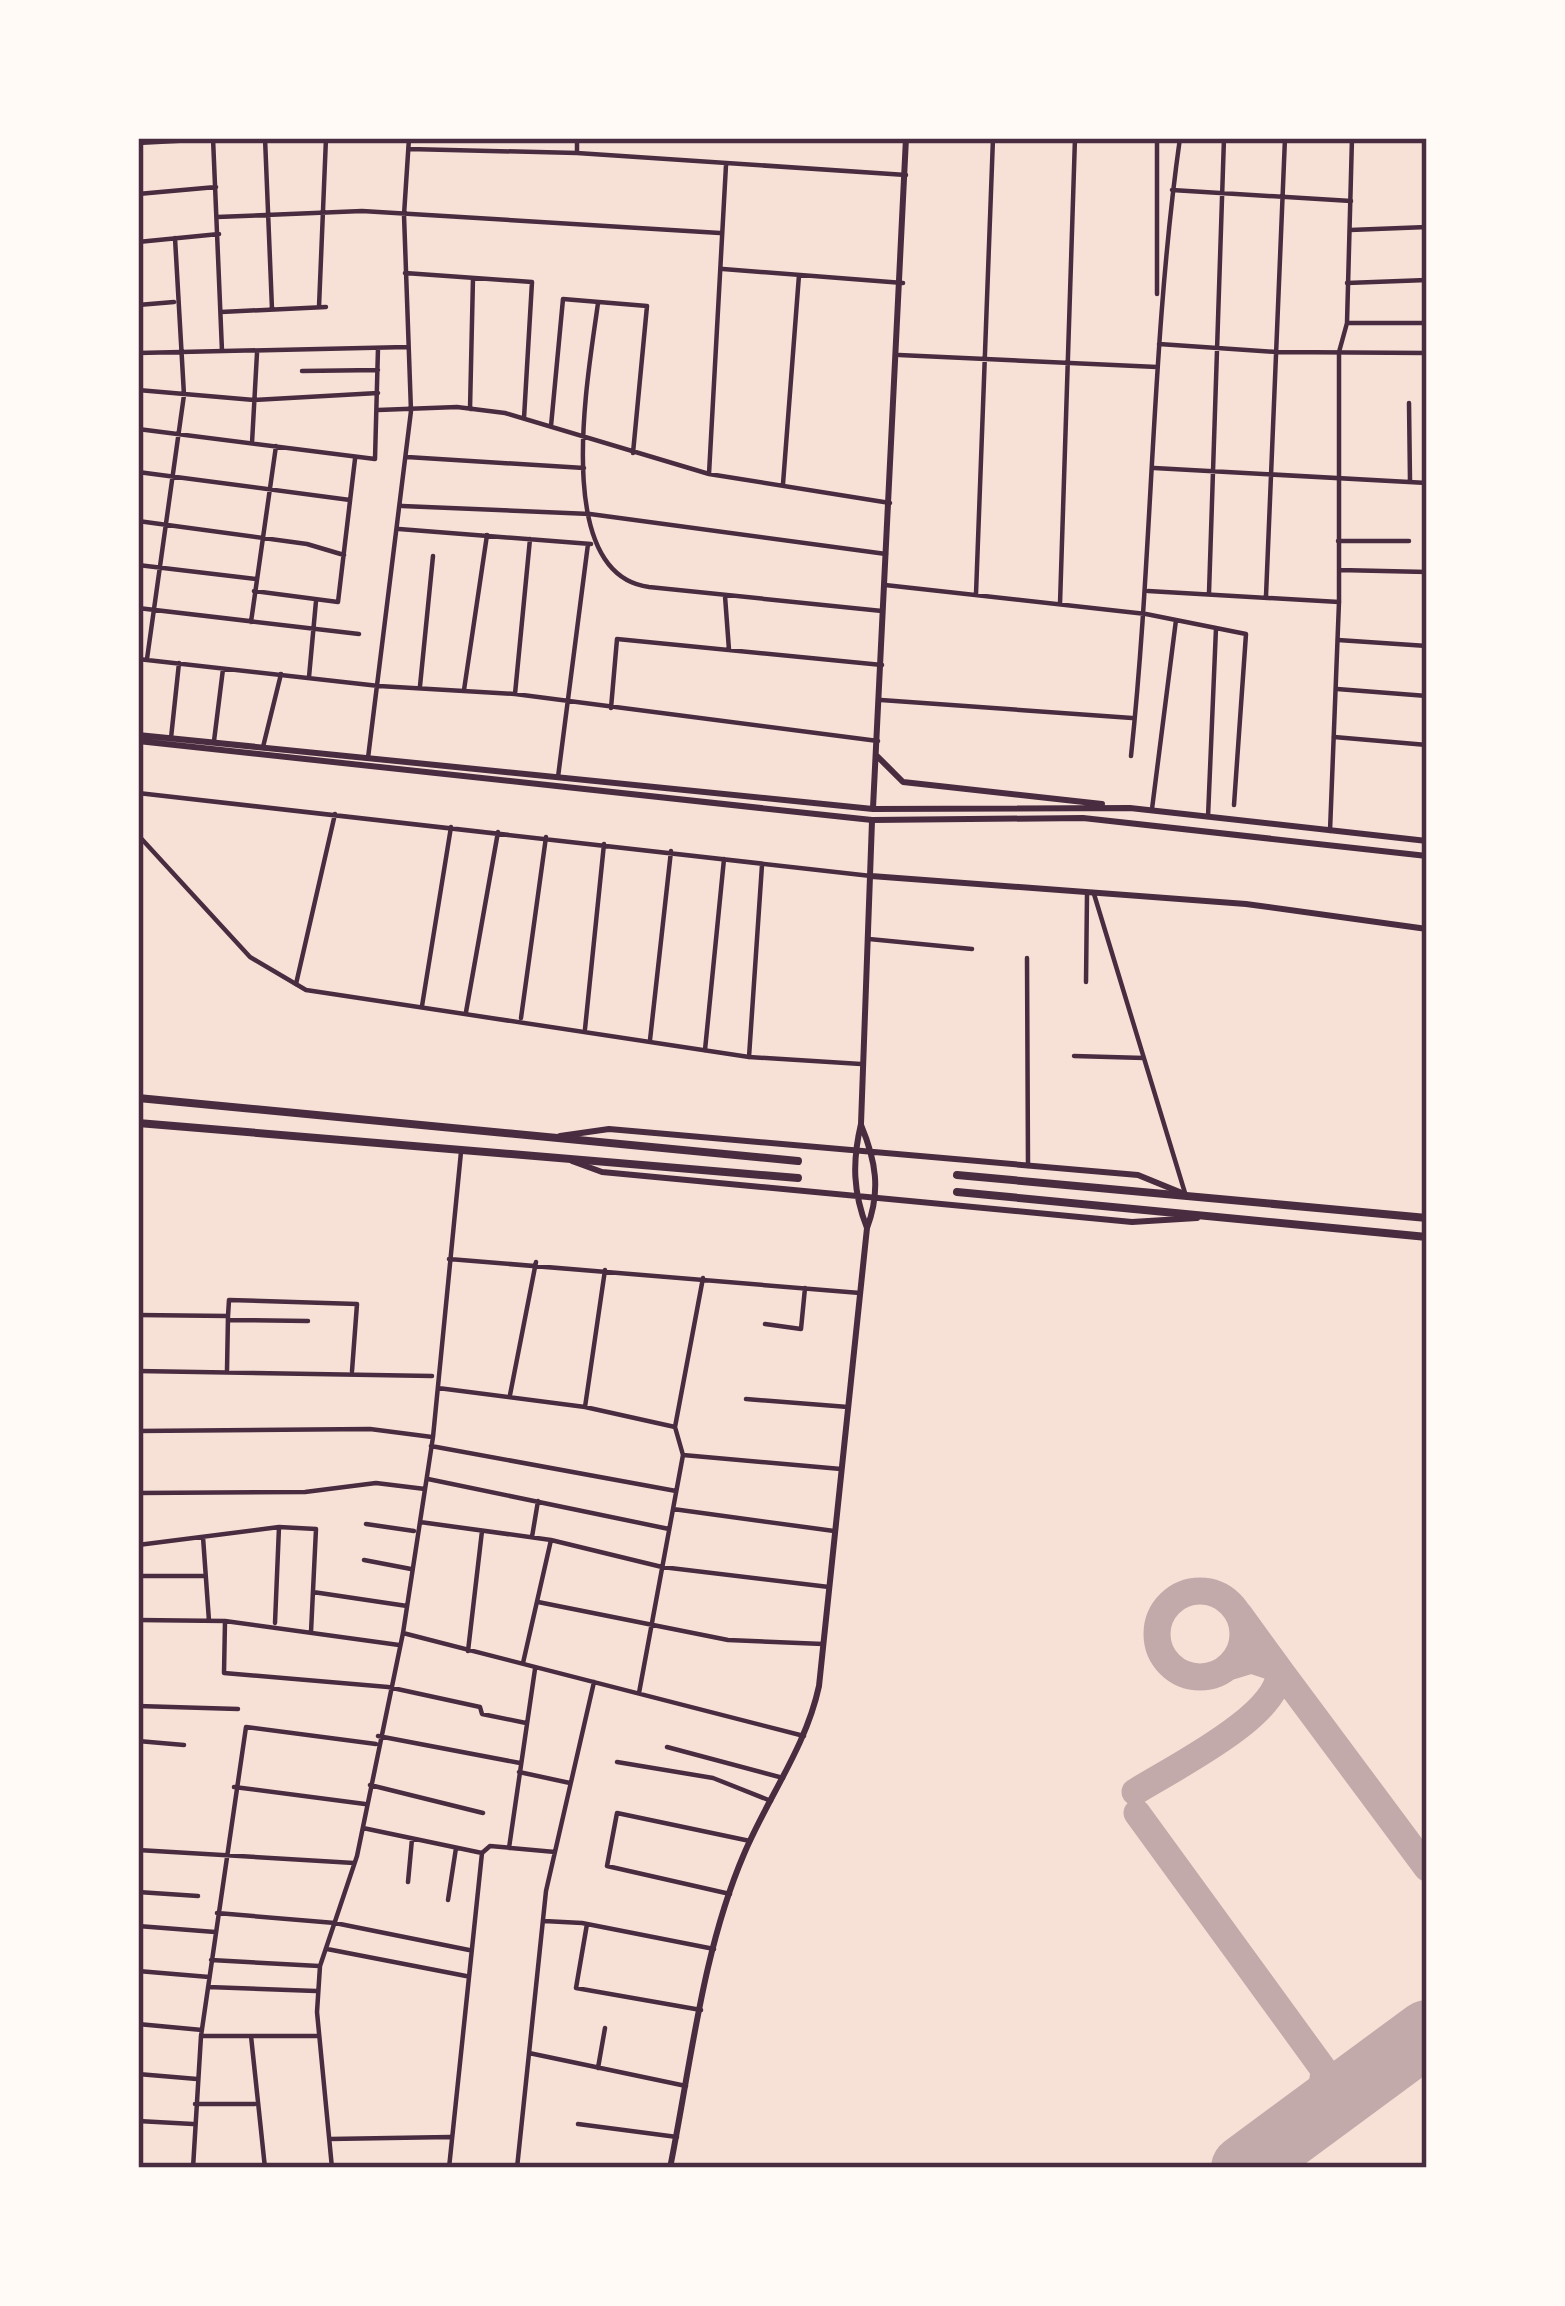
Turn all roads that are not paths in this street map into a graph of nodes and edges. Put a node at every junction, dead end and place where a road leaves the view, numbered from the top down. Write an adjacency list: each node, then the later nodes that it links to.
1 (213, 138): 14 (street); 20 (street)
2 (265, 138): 27 (street)
3 (326, 138): 26 (street)
4 (409, 138): 16 (street)
5 (578, 138): 17 (street)
6 (907, 138): 19 (main road)
7 (993, 138): 63 (street)
8 (1075, 138): 64 (street)
9 (1157, 138): 45 (street)
10 (1180, 138): 21 (street)
11 (1224, 138): 23 (street)
12 (1285, 138): 24 (street)
13 (1352, 138): 25 (street)
14 (171, 139): 15 (street)
15 (138, 142)
16 (409, 148): 17 (street); 28 (street)
17 (577, 153): 18 (street)
18 (726, 165): 19 (street); 32 (street)
19 (906, 175): 41 (main road)
20 (216, 188): 22 (street); 29 (street)
21 (1172, 190): 23 (street); 45 (street)
22 (138, 194)
23 (1222, 194): 24 (street); 53 (street)
24 (1282, 198): 25 (street); 58 (street)
25 (1351, 201): 31 (street)
26 (327, 210): 27 (street); 28 (street); 47 (street)
27 (269, 214): 29 (street); 47 (street)
28 (404, 215): 32 (street); 37 (street)
29 (218, 218): 33 (street)
30 (1427, 227): 31 (street)
31 (1350, 230): 42 (street)
32 (720, 233): 36 (street)
33 (218, 235): 34 (street); 48 (street)
34 (175, 238): 35 (street); 43 (street)
35 (138, 242)
36 (721, 268): 38 (street); 90 (street)
37 (405, 274): 39 (street); 52 (street)
38 (799, 274): 41 (street); 96 (street)
39 (473, 278): 73 (street); 76 (street)
40 (1427, 280): 42 (street)
41 (903, 283): 62 (main road)
42 (1347, 283): 49 (street)
43 (177, 302): 46 (street); 57 (street)
44 (598, 303): 77 (street); 80 (street); 83 (street)
45 (1160, 304): 51 (street)
46 (138, 305)
47 (272, 310): 48 (street)
48 (221, 312): 56 (street)
49 (1347, 323): 50 (street); 59 (street)
50 (1427, 323)
51 (1159, 344): 53 (street); 65 (street)
52 (407, 347): 54 (street); 75 (street)
53 (1217, 347): 58 (street); 89 (street)
54 (378, 348): 55 (street); 66 (street)
55 (257, 350): 56 (street); 71 (street)
56 (222, 351): 57 (street)
57 (184, 352): 60 (street); 70 (street)
58 (1276, 352): 59 (street); 91 (street)
59 (1340, 352): 61 (street); 93 (street)
60 (138, 353)
61 (1427, 353)
62 (899, 355): 63 (street); 99 (main road)
63 (985, 359): 64 (street); 123 (street)
64 (1067, 362): 65 (street); 128 (street)
65 (1159, 367): 87 (street)
66 (378, 370): 67 (street); 69 (street)
67 (302, 371)
68 (138, 390): 70 (street)
69 (378, 393): 71 (street); 74 (street)
70 (184, 395): 71 (street); 79 (street)
71 (254, 400): 81 (street)
72 (1408, 403): 94 (street)
73 (470, 409): 75 (street); 76 (street)
74 (377, 410): 75 (street); 84 (street)
75 (411, 411): 85 (street)
76 (524, 418): 77 (street)
77 (551, 426): 80 (street)
78 (138, 428): 79 (street)
79 (178, 436): 81 (street); 92 (street)
80 (580, 436): 83 (street); 86 (street)
81 (252, 443): 82 (street)
82 (276, 446): 84 (street); 97 (street)
83 (632, 454): 90 (street)
84 (355, 456): 98 (street)
85 (407, 457): 86 (street); 100 (street)
86 (584, 467): 101 (street)
87 (1154, 468): 89 (street); 121 (street)
88 (138, 472): 92 (street)
89 (1214, 472): 91 (street); 122 (street)
90 (710, 474): 96 (street)
91 (1271, 476): 93 (street); 125 (street)
92 (173, 477): 97 (street); 103 (street)
93 (1338, 480): 94 (street); 108 (street)
94 (1409, 482): 95 (street)
95 (1427, 483)
96 (783, 485): 99 (street)
97 (271, 490): 98 (street); 106 (street)
98 (350, 500): 112 (street)
99 (890, 503): 111 (main road)
100 (402, 506): 101 (street); 104 (street)
101 (590, 514): 110 (street); 111 (street)
102 (138, 520): 103 (street)
103 (164, 526): 106 (street); 115 (street)
104 (399, 529): 105 (street); 148 (street)
105 (487, 536): 107 (street); 151 (street)
106 (263, 538): 112 (street); 118 (street)
107 (530, 539): 110 (street); 152 (street)
108 (1338, 541): 109 (street); 116 (street)
109 (1409, 542)
110 (591, 544): 124 (street); 155 (street)
111 (887, 554): 119 (main road)
112 (344, 555): 126 (street)
113 (433, 556): 149 (street)
114 (138, 566): 115 (street)
115 (159, 568): 118 (street); 130 (street)
116 (1339, 570): 117 (street); 127 (street)
117 (1427, 572)
118 (256, 579): 120 (street)
119 (885, 585): 123 (street); 131 (main road)
120 (254, 591): 126 (street); 134 (street)
121 (1148, 591): 122 (street); 132 (street)
122 (1209, 593): 125 (street)
123 (976, 595): 128 (street)
124 (724, 596): 131 (street); 140 (street)
125 (1266, 596): 127 (street)
126 (316, 601): 136 (street)
127 (1339, 602): 138 (street)
128 (1060, 604): 132 (street)
129 (138, 608): 130 (street)
130 (154, 610): 134 (street); 142 (street)
131 (884, 611): 144 (main road)
132 (1146, 614): 133 (street); 157 (street)
133 (1176, 620): 135 (street); 173 (street)
134 (251, 622): 136 (street)
135 (1216, 628): 170 (street); 175 (street)
136 (314, 629): 137 (street); 147 (street)
137 (358, 634)
138 (1338, 640): 139 (street); 150 (street)
139 (1427, 646)
140 (728, 650): 144 (street); 156 (street)
141 (138, 658): 142 (street)
142 (147, 659): 143 (street)
143 (178, 663): 145 (street); 160 (street)
144 (882, 665): 154 (main road)
145 (223, 669): 146 (street); 162 (street)
146 (281, 674): 147 (street); 164 (street)
147 (309, 677): 148 (street)
148 (379, 686): 149 (street); 167 (street)
149 (420, 686): 151 (street)
150 (1336, 688): 153 (street); 158 (street)
151 (464, 690): 152 (street)
152 (515, 694): 155 (street)
153 (1427, 696)
154 (881, 700): 157 (street); 161 (main road)
155 (567, 701): 156 (street); 168 (street)
156 (611, 709): 161 (street)
157 (1135, 718): 166 (street)
158 (1334, 737): 163 (street); 179 (street)
159 (138, 738): 160 (main road); 176 (main road)
160 (171, 738): 162 (main road)
161 (878, 741): 165 (main road)
162 (214, 742): 164 (main road)
163 (1427, 745)
164 (263, 747): 167 (main road)
165 (876, 754): 171 (main road); 172 (main road)
166 (1130, 755)
167 (368, 758): 168 (main road)
168 (558, 777): 172 (main road)
169 (138, 793): 174 (street)
170 (1234, 805)
171 (1130, 808): 172 (main road); 173 (main road)
172 (873, 809): 176 (main road)
173 (1152, 809): 175 (main road)
174 (334, 814): 177 (street); 195 (street)
175 (1208, 818): 179 (main road)
176 (872, 820): 185 (main road); 188 (main road)
177 (451, 827): 178 (street); 196 (street)
178 (498, 832): 181 (street); 197 (street)
179 (1330, 832): 182 (main road)
180 (138, 835): 195 (street)
181 (546, 837): 183 (street); 198 (street)
182 (1427, 842)
183 (604, 844): 184 (street); 199 (street)
184 (671, 851): 186 (street); 200 (street)
185 (1427, 856)
186 (724, 858): 187 (street); 201 (street)
187 (763, 864): 188 (street); 203 (street)
188 (871, 876): 189 (main road); 191 (main road)
189 (1090, 894): 190 (main road); 194 (street); 204 (street)
190 (1427, 929)
191 (868, 939): 192 (street); 205 (main road)
192 (972, 949)
193 (1028, 958): 215 (street)
194 (1085, 982)
195 (296, 986): 196 (street)
196 (422, 1006): 197 (street)
197 (466, 1012): 198 (street)
198 (521, 1018): 199 (street)
199 (585, 1028): 200 (street)
200 (650, 1040): 201 (street)
201 (705, 1050): 203 (street)
202 (1073, 1056): 204 (street)
203 (749, 1057): 205 (street)
204 (1144, 1058): 219 (street)
205 (861, 1064): 208 (main road)
206 (138, 1098): 209 (highway)
207 (138, 1123): 210 (highway)
208 (861, 1124): 211 (main road); 212 (main road)
209 (550, 1137): 211 (main road); 214 (highway)
210 (461, 1150): 213 (highway); 226 (street)
211 (854, 1151): 212 (main road); 220 (main road)
212 (873, 1152): 215 (main road); 221 (main road)
213 (558, 1156): 217 (highway); 220 (main road)
214 (797, 1161)
215 (1028, 1166): 219 (main road)
216 (957, 1175): 219 (highway)
217 (798, 1178)
218 (957, 1192): 222 (highway)
219 (1186, 1195): 223 (highway)
220 (855, 1197): 221 (main road); 224 (main road)
221 (878, 1199): 222 (main road); 224 (main road)
222 (1223, 1216): 225 (highway)
223 (1427, 1219)
224 (866, 1228): 231 (main road)
225 (1427, 1238)
226 (449, 1259): 227 (street); 239 (street)
227 (536, 1262): 228 (street); 241 (street)
228 (605, 1270): 229 (street); 243 (street)
229 (703, 1278): 230 (street); 245 (street)
230 (806, 1288): 231 (street); 235 (street)
231 (860, 1293): 244 (main road)
232 (138, 1315): 233 (street)
233 (228, 1318): 234 (street); 236 (street); 238 (street)
234 (308, 1321)
235 (765, 1324)
236 (227, 1370): 237 (street); 238 (street)
237 (138, 1371)
238 (352, 1373): 239 (street)
239 (435, 1376): 240 (street)
240 (438, 1388): 241 (street); 247 (street)
241 (510, 1395): 243 (street)
242 (746, 1399): 244 (street)
243 (585, 1407): 245 (street)
244 (848, 1408): 250 (main road)
245 (675, 1427): 249 (street)
246 (138, 1431): 247 (street)
247 (433, 1437): 248 (street)
248 (431, 1446): 251 (street); 253 (street)
249 (683, 1455): 250 (street); 253 (street)
250 (841, 1469): 263 (main road)
251 (427, 1479): 252 (street); 255 (street)
252 (425, 1489): 254 (street); 257 (street)
253 (676, 1491): 256 (street)
254 (138, 1493)
255 (538, 1501): 261 (street); 265 (street)
256 (673, 1509): 261 (street); 263 (street)
257 (419, 1521): 260 (street); 262 (street)
258 (366, 1524): 262 (street)
259 (279, 1527): 264 (street); 274 (street); 281 (street)
260 (482, 1529): 265 (street); 286 (street)
261 (669, 1529): 269 (street)
262 (417, 1531): 270 (street)
263 (835, 1531): 273 (main road)
264 (203, 1537): 267 (street); 272 (street)
265 (532, 1537): 266 (street)
266 (551, 1540): 269 (street); 275 (street)
267 (138, 1545)
268 (364, 1560): 270 (street)
269 (662, 1567): 273 (street); 280 (street)
270 (411, 1569): 276 (street)
271 (138, 1576): 272 (street)
272 (206, 1576): 278 (street)
273 (829, 1587): 284 (main road)
274 (313, 1592): 276 (street); 282 (street)
275 (538, 1602): 280 (street); 287 (street)
276 (406, 1606): 283 (street)
277 (138, 1620): 278 (street)
278 (209, 1621): 279 (street)
279 (225, 1621): 281 (street); 290 (street)
280 (651, 1625): 284 (street); 291 (street)
281 (275, 1626): 282 (street)
282 (311, 1632): 285 (street)
283 (403, 1634): 285 (street); 286 (street)
284 (823, 1644): 296 (main road)
285 (399, 1645): 290 (street)
286 (468, 1651): 287 (street)
287 (523, 1664): 288 (street)
288 (536, 1668): 289 (street); 294 (street)
289 (594, 1682): 291 (street); 304 (street)
290 (388, 1687): 294 (street); 295 (street)
291 (639, 1693): 296 (street)
292 (138, 1706): 293 (street)
293 (238, 1709)
294 (526, 1724): 302 (street)
295 (378, 1736): 298 (street); 302 (street)
296 (804, 1736): 303 (main road)
297 (138, 1741): 299 (street)
298 (377, 1744): 305 (street); 306 (street)
299 (184, 1745)
300 (667, 1747): 303 (street)
301 (617, 1762): 307 (street)
302 (519, 1768): 304 (street); 314 (street)
303 (783, 1778): 307 (main road)
304 (570, 1783): 316 (street)
305 (370, 1785): 308 (street); 309 (street)
306 (234, 1786): 308 (street); 318 (street)
307 (771, 1801): 312 (main road)
308 (367, 1804): 310 (street)
309 (483, 1813)
310 (363, 1828): 311 (street); 319 (street)
311 (412, 1839): 313 (street); 320 (street)
312 (750, 1841): 322 (main road); 322 (street)
313 (456, 1848): 317 (street); 324 (street)
314 (509, 1848): 316 (street); 317 (street)
315 (138, 1850): 318 (street)
316 (555, 1852): 326 (street)
317 (482, 1853): 333 (street)
318 (224, 1856): 319 (street); 325 (street)
319 (354, 1863): 327 (street)
320 (408, 1882)
321 (138, 1892): 323 (street)
322 (730, 1894): 331 (main road)
323 (198, 1896)
324 (448, 1900)
325 (217, 1912): 327 (street); 330 (street)
326 (544, 1921): 328 (street); 347 (street)
327 (335, 1923): 332 (street); 333 (street)
328 (587, 1924): 331 (street); 341 (street)
329 (138, 1926): 330 (street)
330 (214, 1932): 334 (street)
331 (714, 1948): 341 (main road)
332 (327, 1949): 335 (street); 337 (street)
333 (470, 1949): 337 (street)
334 (211, 1960): 335 (street); 338 (street)
335 (320, 1966): 340 (street)
336 (138, 1971): 338 (street)
337 (466, 1976): 357 (street)
338 (209, 1977): 339 (street)
339 (208, 1987): 340 (street); 344 (street)
340 (317, 1990): 346 (street)
341 (701, 2010): 351 (main road)
342 (138, 2024): 344 (street)
343 (605, 2028): 348 (street)
344 (202, 2033): 345 (street); 350 (street)
345 (251, 2036): 346 (street); 353 (street)
346 (319, 2036): 359 (street)
347 (529, 2053): 348 (street); 364 (street)
348 (598, 2068): 351 (street)
349 (138, 2074): 350 (street)
350 (197, 2079): 352 (street)
351 (686, 2086): 358 (main road)
352 (195, 2104): 353 (street); 355 (street)
353 (258, 2104): 361 (street)
354 (138, 2121): 355 (street)
355 (193, 2124): 360 (street)
356 (578, 2124): 358 (street)
357 (452, 2137): 359 (street); 363 (street)
358 (676, 2137): 365 (main road)
359 (330, 2139): 362 (street)
360 (194, 2168)
361 (265, 2168)
362 (332, 2168)
363 (449, 2168)
364 (517, 2168)
365 (670, 2168)

